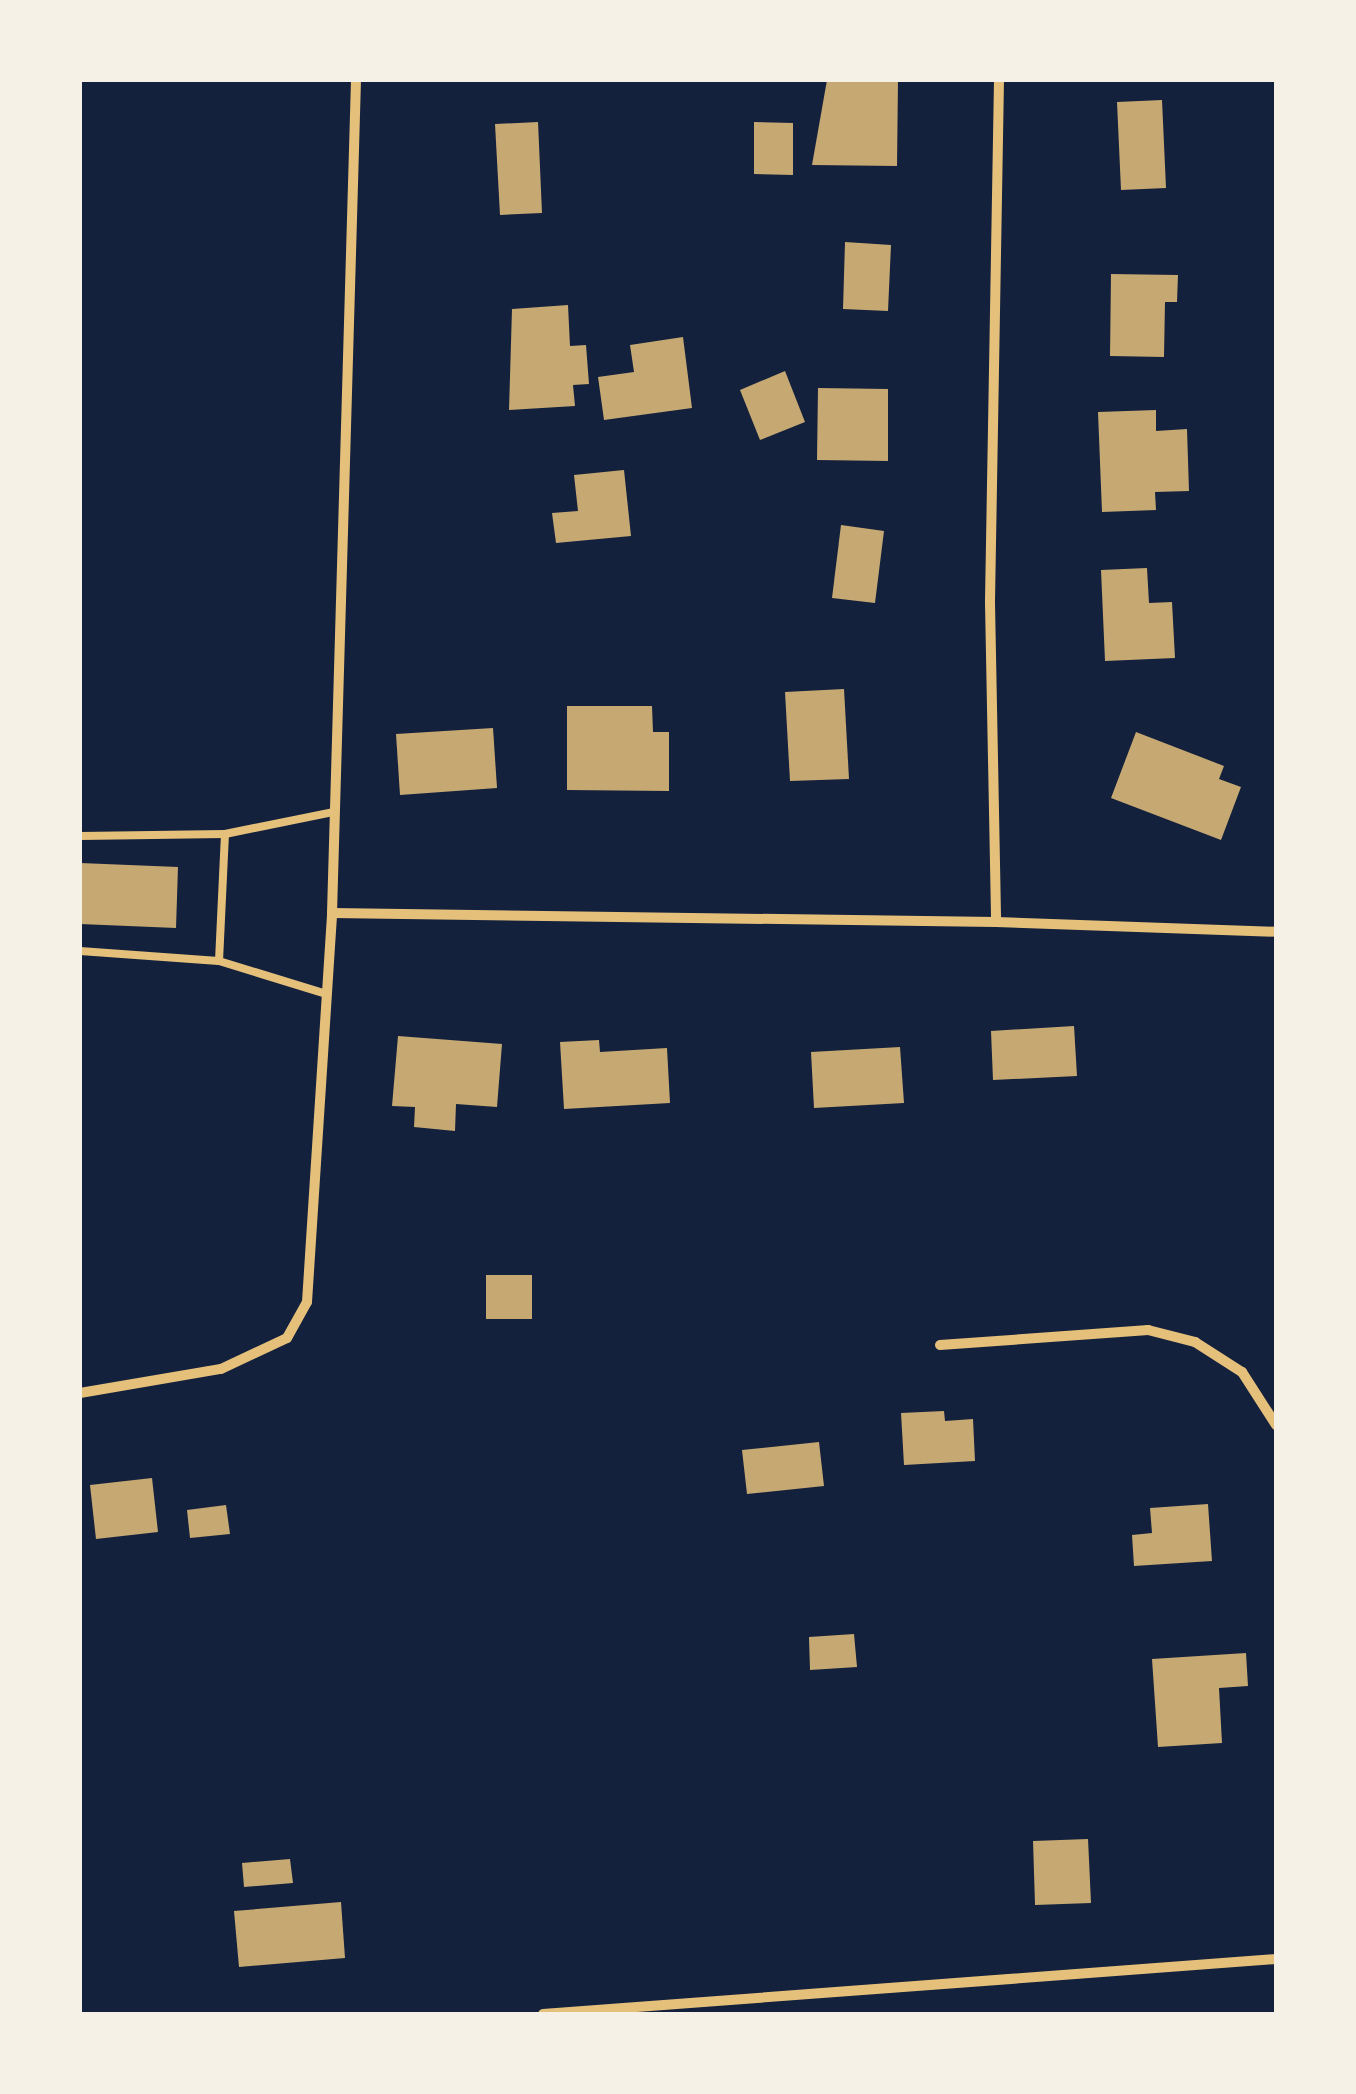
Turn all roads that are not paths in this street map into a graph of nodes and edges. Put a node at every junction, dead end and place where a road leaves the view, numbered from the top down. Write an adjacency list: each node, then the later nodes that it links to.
1 (356, 80): 3 (street)
2 (999, 80): 7 (street)
3 (333, 812): 4 (lane); 6 (street)
4 (225, 834): 5 (lane); 10 (lane)
5 (80, 836)
6 (332, 914): 7 (street); 11 (street)
7 (996, 922): 8 (street)
8 (1276, 932)
9 (80, 952): 10 (lane)
10 (219, 962): 11 (lane)
11 (326, 994): 13 (street)
12 (940, 1345): 14 (street)
13 (80, 1393)
14 (1276, 1425)
15 (1276, 1959): 16 (street)
16 (543, 2014)

